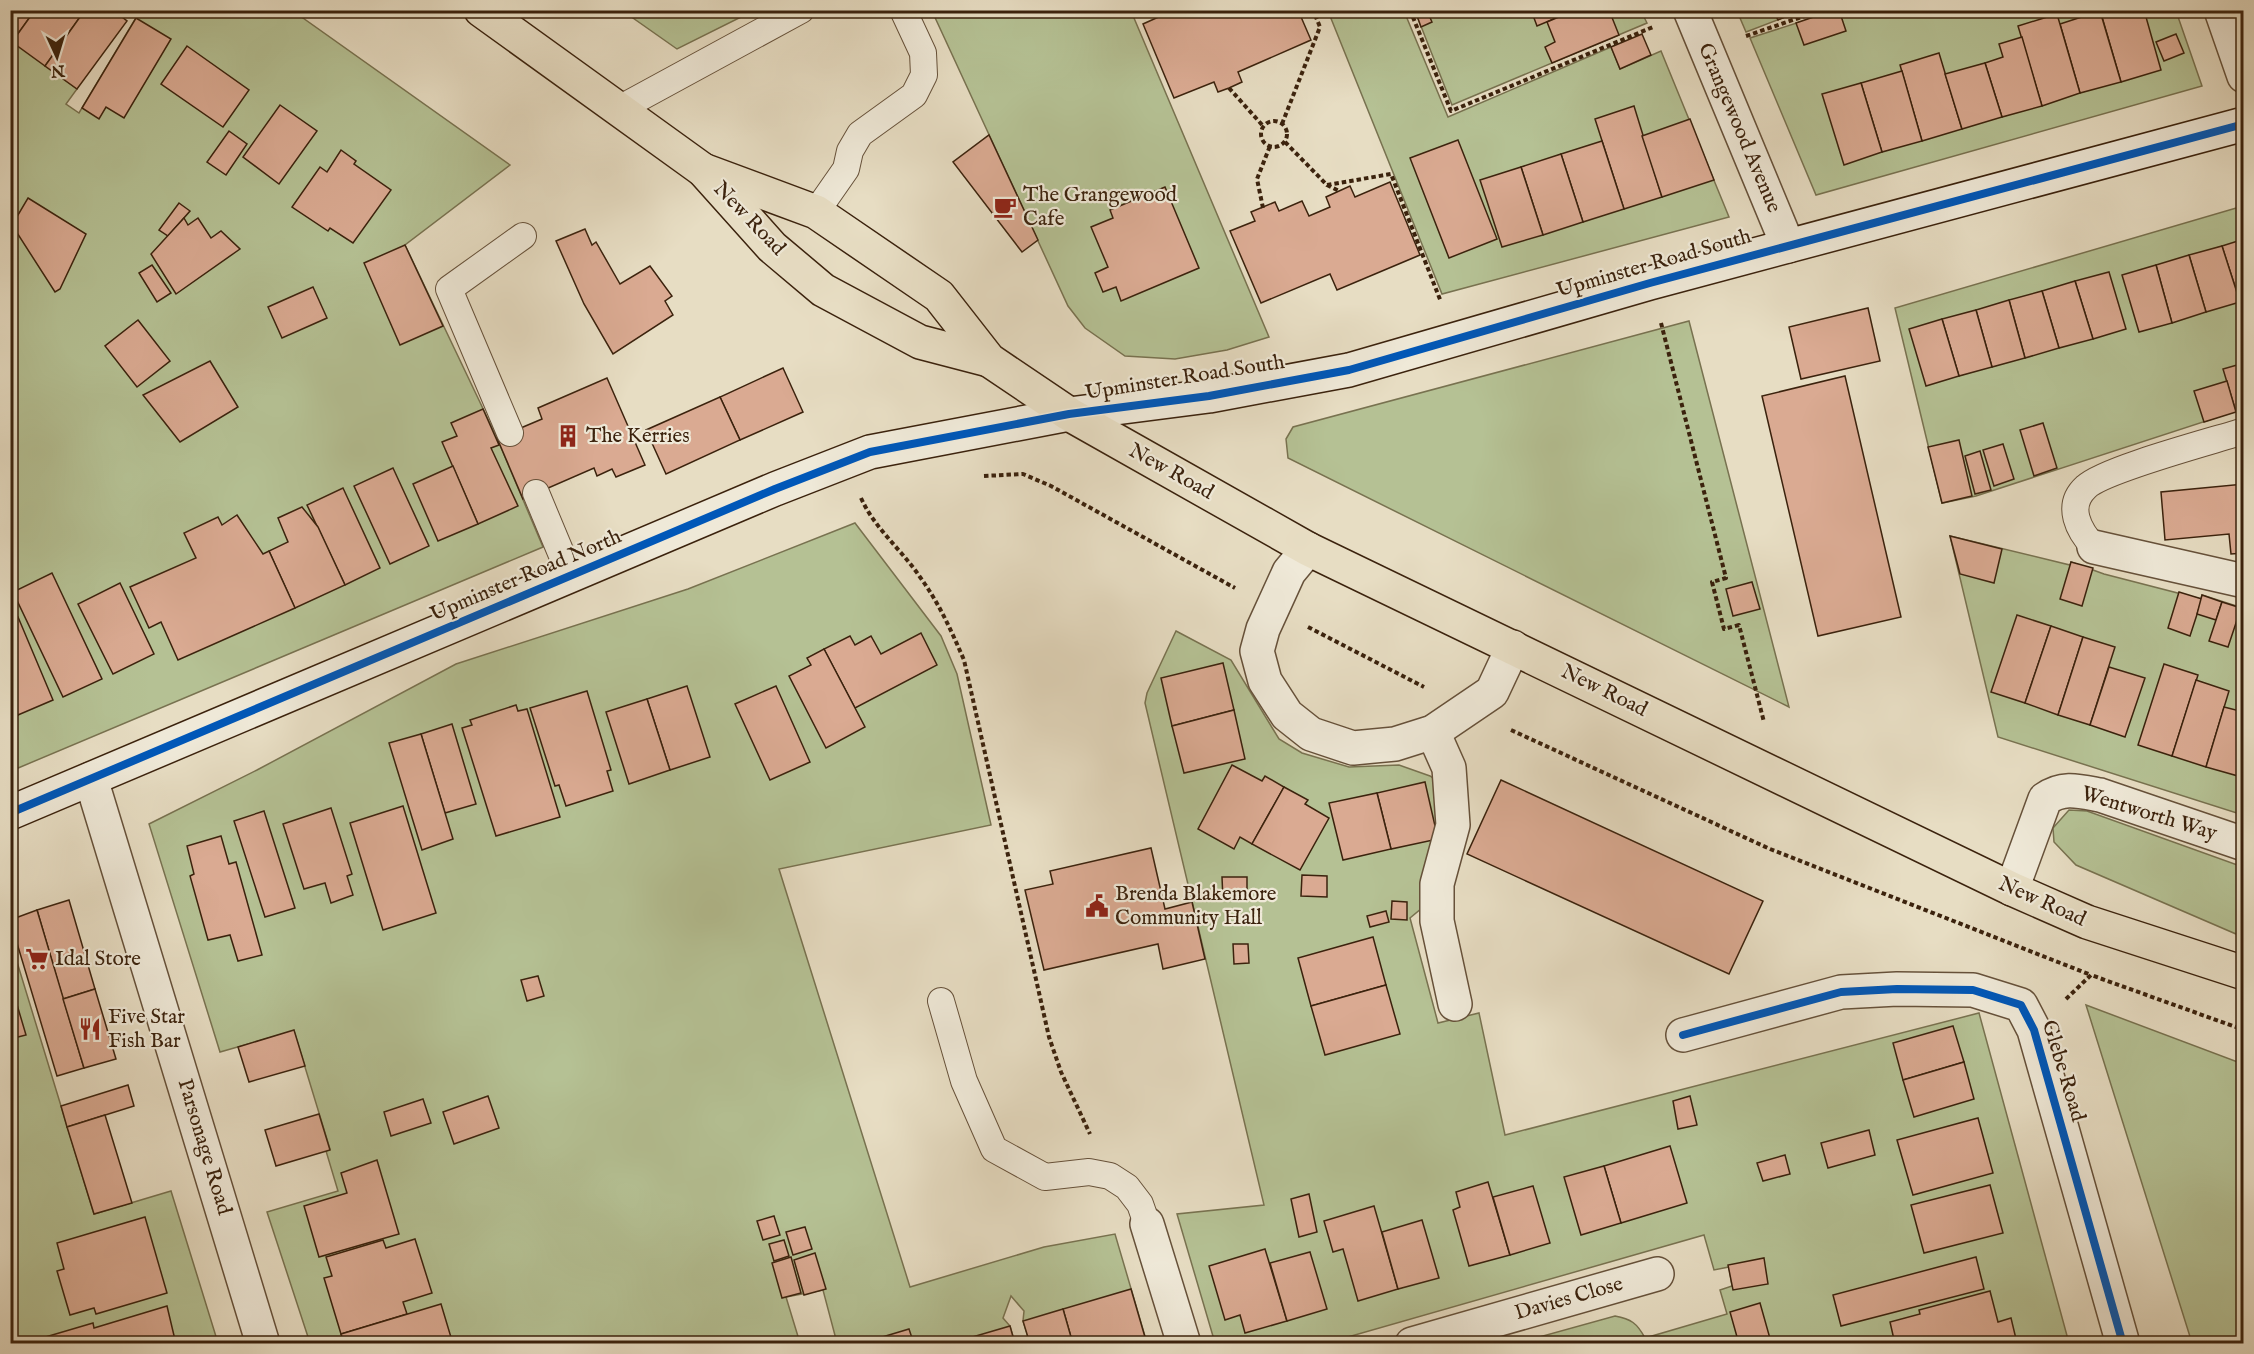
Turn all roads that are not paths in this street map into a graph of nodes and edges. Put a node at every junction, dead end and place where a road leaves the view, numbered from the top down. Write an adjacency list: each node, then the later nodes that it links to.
1 (481, 10): 7 (main road, New Road)
2 (801, 10): 7 (lane)
3 (903, 10): 10 (lane)
4 (2221, 10): 6 (street)
5 (1690, 11): 12 (street, Grangewood Avenue)
6 (2244, 76)
7 (619, 109): 9 (main road, New Road)
8 (2244, 124): 12 (street, Upminster Road South)
9 (703, 170): 10 (main road, New Road); 13 (main road, New Road)
10 (816, 212): 13 (main road, New Road)
11 (523, 236): 16 (lane)
12 (1788, 246): 14 (street, Upminster Road South)
13 (989, 360): 14 (main road, New Road)
14 (1069, 414): 19 (main road, New Road); 20 (street, Upminster Road North)
15 (2244, 431): 18 (lane)
16 (510, 433)
17 (536, 493): 20 (lane)
18 (2094, 548): 21 (street)
19 (1308, 549): 22 (main road, New Road); 23 (street)
20 (571, 577): 24 (street, Upminster Road North)
21 (2244, 581)
22 (1513, 647): 23 (street); 27 (main road, New Road)
23 (1432, 732): 30 (street)
24 (91, 779): 25 (street, Upminster Road North); 34 (street, Parsonage Road)
25 (10, 813)
26 (2244, 844): 27 (street, Wentworth Way)
27 (2012, 890): 28 (main road, New Road)
28 (2244, 973)
29 (941, 1001): 32 (lane)
30 (1455, 1004)
31 (1683, 1035): 37 (street, Glebe Road)
32 (1147, 1224): 35 (street)
33 (1657, 1274): 36 (street, Davies Close)
34 (264, 1344)
35 (1184, 1344)
36 (1412, 1344)
37 (2123, 1344)

